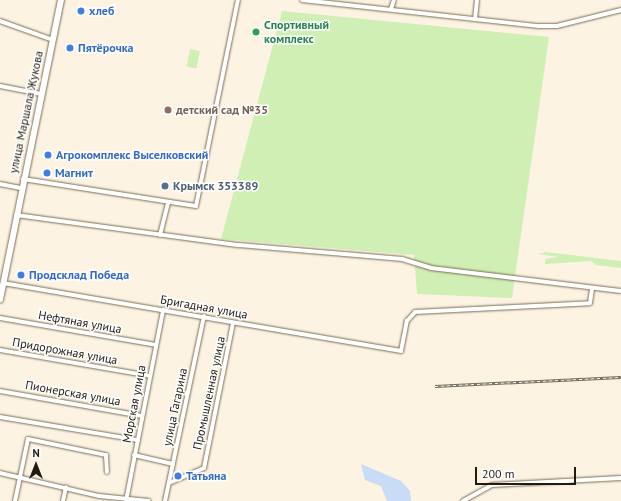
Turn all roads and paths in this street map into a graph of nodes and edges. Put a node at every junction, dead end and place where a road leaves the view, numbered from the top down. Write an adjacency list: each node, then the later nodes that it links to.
1 (61, 0): 11 (main road, улица Маршала Жукова)
2 (238, 0): 17 (street)
3 (302, 0): 6 (street)
4 (394, 0): 7 (street)
5 (477, 0): 9 (street)
6 (341, 2): 7 (street)
7 (391, 9): 9 (street)
8 (621, 10): 9 (street)
9 (475, 19)
10 (0, 20): 11 (street)
11 (53, 40): 13 (main road, улица Маршала Жукова)
12 (0, 86): 13 (street)
13 (41, 94): 14 (main road, улица Маршала Жукова)
14 (23, 179): 16 (main road, улица Маршала Жукова); 17 (street)
15 (0, 184): 16 (street)
16 (21, 188): 18 (main road, улица Маршала Жукова)
17 (168, 202): 19 (street)
18 (15, 215): 19 (street); 20 (main road, улица Маршала Жукова)
19 (160, 235): 21 (street)
20 (3, 283): 23 (main road, улица Маршала Жукова); 24 (street, Бригадная улица)
21 (592, 288): 22 (street); 27 (street, Бригадная улица)
22 (621, 291)
23 (0, 297)
24 (163, 310): 25 (street, Бригадная улица); 28 (street, Морская улица)
25 (204, 316): 27 (street, Бригадная улица); 36 (street, улица Гагарина)
26 (0, 318): 28 (street, Нефтяная улица)
27 (233, 323): 41 (street, Промышленная улица)
28 (156, 345): 30 (street, Морская улица)
29 (0, 350): 30 (street, Придорожная улица)
30 (150, 376): 32 (street, Морская улица)
31 (0, 391): 32 (street, Пионерская улица)
32 (142, 416): 34 (street, Морская улица)
33 (0, 417): 34 (street)
34 (138, 440): 35 (street, Морская улица)
35 (134, 455): 36 (street); 44 (street, Морская улица)
36 (173, 464): 41 (street, улица Гагарина)
37 (107, 472): 39 (street)
38 (0, 473): 39 (street)
39 (20, 478): 42 (street); 45 (street)
40 (621, 478): 50 (street)
41 (169, 483): 49 (street, улица Гагарина)
42 (66, 487): 43 (street); 46 (street)
43 (99, 496): 44 (street); 47 (street)
44 (126, 500): 48 (street)
45 (15, 501)
46 (63, 501)
47 (98, 501)
48 (149, 501)
49 (165, 501)
50 (463, 501)

